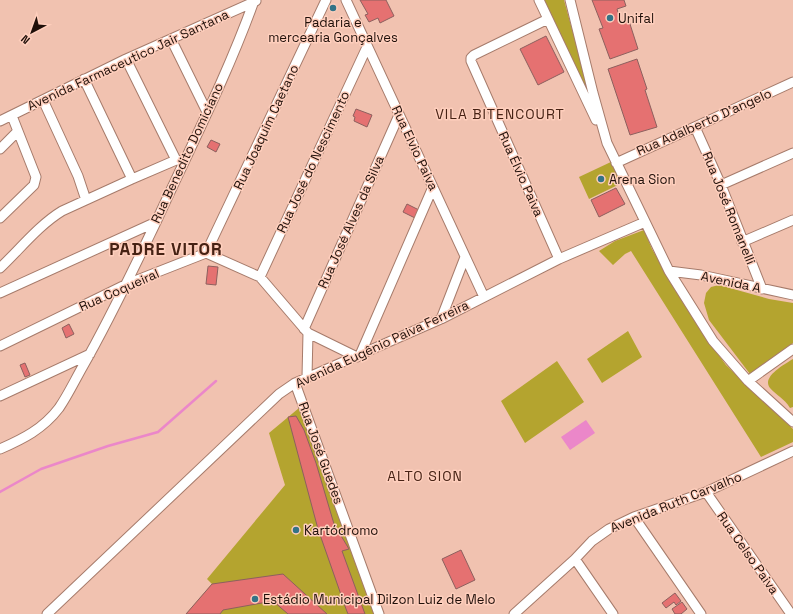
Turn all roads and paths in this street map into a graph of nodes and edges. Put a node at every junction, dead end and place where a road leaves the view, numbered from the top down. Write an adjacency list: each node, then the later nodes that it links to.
1 (326, 0): 33 (street, Rua Joaquim Caetano)
2 (346, 0): 8 (street, Rua Elvio Paiva)
3 (539, 0): 6 (street)
4 (570, 0): 19 (street)
5 (255, 1): 7 (street, Avenida Farmaceutico Jair Santana); 13 (street, Rua Benedito Domiciano)
6 (548, 19): 19 (street); 35 (street, Rua Élvio Paiva)
7 (171, 40): 9 (street, Avenida Farmaceutico Jair Santana); 13 (street)
8 (367, 47): 14 (street, Rua Elvio Paiva); 38 (street, Rua José do Nescimento)
9 (126, 59): 10 (street, Avenida Farmaceutico Jair Santana); 22 (street)
10 (84, 79): 12 (street, Avenida Farmaceutico Jair Santana); 24 (street)
11 (793, 82): 17 (street, Rua Adalberto D'angelo)
12 (43, 100): 15 (street, Avenida Farmaceutico Jair Santana); 27 (street)
13 (207, 112): 22 (street, Rua Benedito Domiciano)
14 (399, 115): 26 (street, Rua Elvio Paiva); 45 (street, Rua José Alves da Silva)
15 (12, 116): 16 (street, Avenida Farmaceutico Jair Santana); 18 (street)
16 (0, 121)
17 (695, 127): 23 (street, Rua Adalberto D'angelo); 25 (street, Rua José Romanelli)
18 (18, 131): 20 (street); 28 (street)
19 (607, 143): 23 (street)
20 (0, 149)
21 (793, 153): 25 (street)
22 (180, 160): 24 (street); 30 (street, Rua Benedito Domiciano)
23 (616, 162): 31 (street)
24 (132, 179): 27 (street)
25 (721, 185): 32 (street, Rua José Romanelli)
26 (434, 187): 34 (street, Rua Elvio Paiva); 49 (street)
27 (86, 200): 36 (street)
28 (0, 218)
29 (793, 220): 32 (street)
30 (156, 222): 39 (street, Rua Benedito Domiciano); 41 (street)
31 (645, 222): 35 (street, Avenida Eugênio Paiva Ferreira); 37 (street)
32 (742, 242): 40 (street, Rua José Romanelli)
33 (206, 253): 38 (street); 39 (street, Rua Coqueiral)
34 (465, 257): 43 (street, Rua Elvio Paiva); 44 (street)
35 (559, 259): 43 (street, Avenida Eugênio Paiva Ferreira)
36 (0, 268)
37 (669, 271): 40 (street, Avenida A); 51 (street)
38 (260, 277): 45 (street)
39 (127, 284): 46 (street, Rua Coqueiral); 48 (street, Rua Benedito Domiciano)
40 (762, 289): 42 (street, Avenida A)
41 (0, 293)
42 (793, 295)
43 (484, 297): 44 (street, Avenida Eugênio Paiva Ferreira)
44 (441, 319): 49 (street, Avenida Eugênio Paiva Ferreira)
45 (306, 331): 49 (street); 50 (street)
46 (0, 346)
47 (793, 349): 51 (street)
48 (90, 354): 53 (street); 55 (street, Rua Benedito Domiciano)
49 (359, 356): 50 (street, Avenida Eugênio Paiva Ferreira)
50 (307, 377): 52 (street, Avenida Eugênio Paiva Ferreira)
51 (748, 381): 54 (street)
52 (295, 383): 61 (street, Avenida Eugênio Paiva Ferreira); 62 (street, Rua José Guedes)
53 (0, 396)
54 (793, 422)
55 (0, 449)
56 (793, 451): 57 (street, Avenida Ruth Carvalho)
57 (706, 492): 58 (street, Avenida Ruth Carvalho); 66 (street, Rua Celso Paiva)
58 (634, 517): 59 (street, Avenida Ruth Carvalho); 65 (street)
59 (575, 559): 60 (street, Avenida Ruth Carvalho); 64 (street)
60 (524, 610): 63 (street, Avenida Ruth Carvalho)
61 (47, 614)
62 (379, 614)
63 (514, 614)
64 (612, 614)
65 (700, 614)
66 (791, 614)

